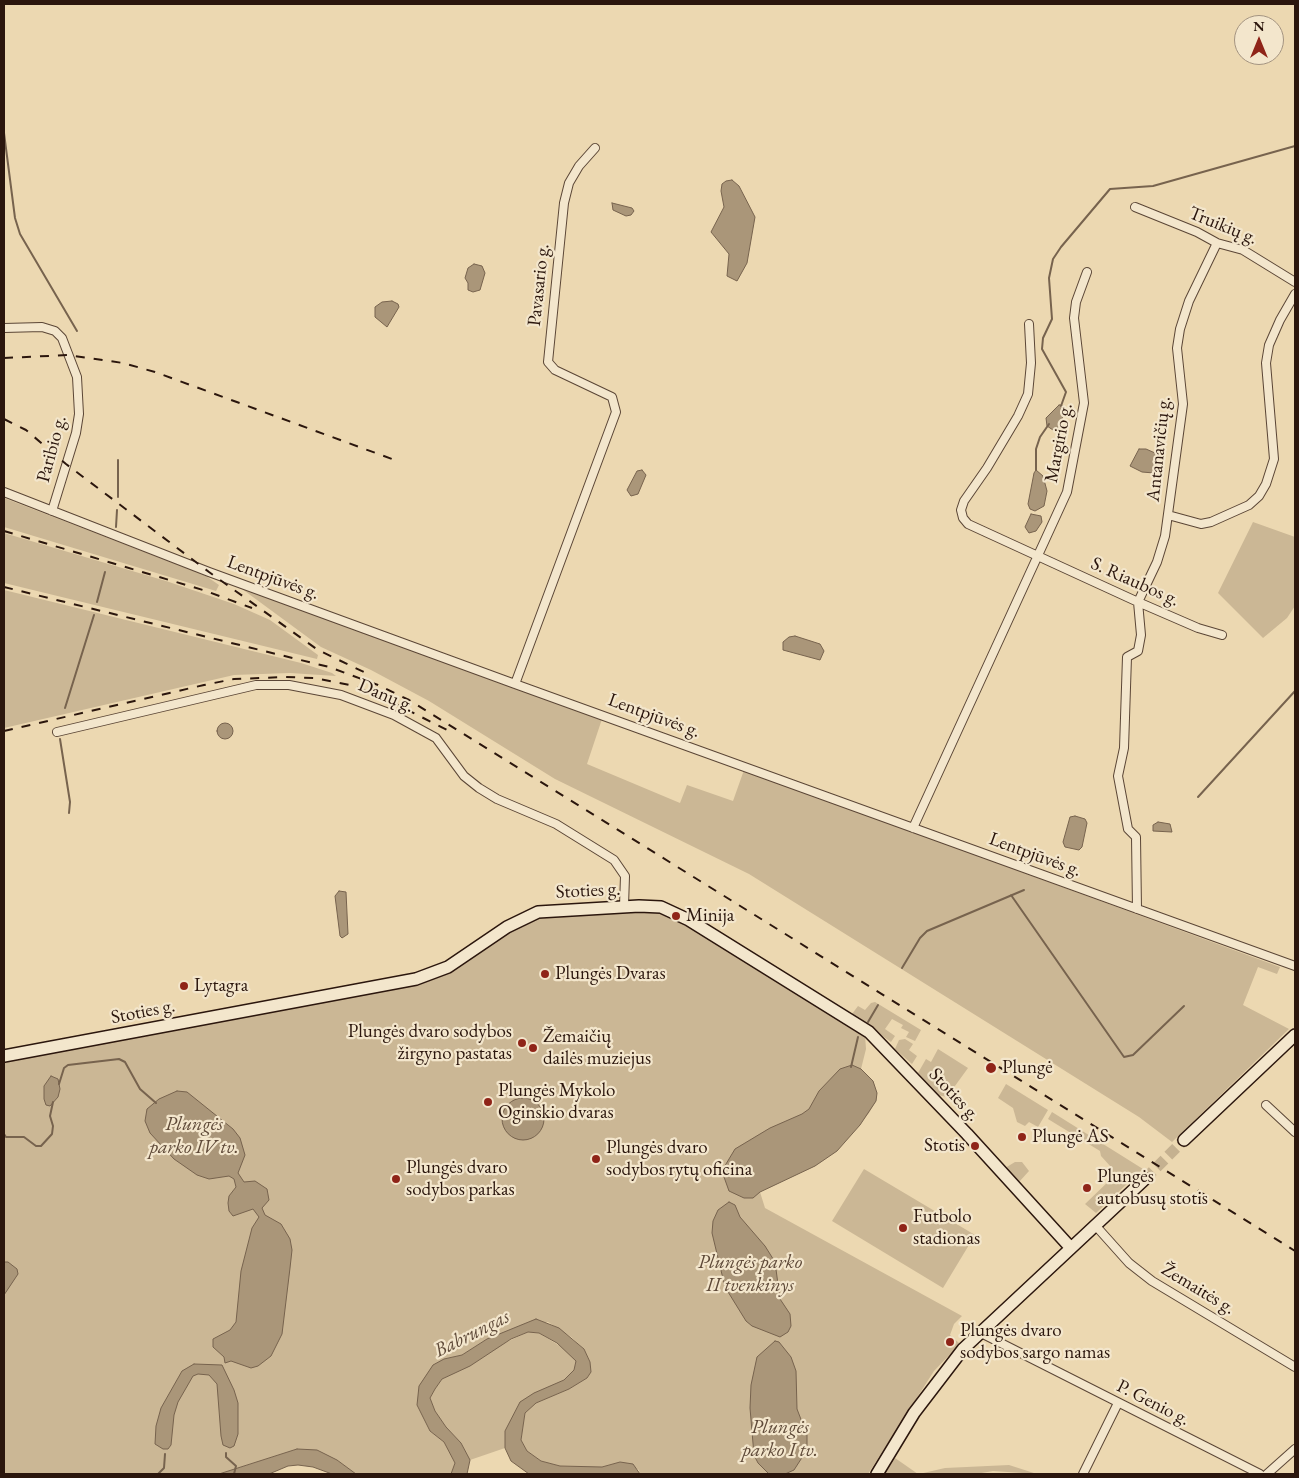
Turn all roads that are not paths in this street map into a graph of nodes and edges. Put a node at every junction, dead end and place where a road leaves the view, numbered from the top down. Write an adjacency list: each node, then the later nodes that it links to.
1 (595, 148): 15 (street, Pavasario g.)
2 (1135, 208): 3 (street, Truikių g.)
3 (1217, 243): 5 (street, Truikių g.); 11 (street, Antanavičių g.)
4 (1087, 272): 12 (street, Margirio g.)
5 (1295, 282)
6 (1295, 294): 11 (street)
7 (1029, 324): 12 (street, S. Riaubos g.)
8 (4, 328): 10 (street, Paribio g.)
9 (4, 492): 10 (street, Lentpjūvės g.)
10 (52, 512): 15 (street, Lentpjūvės g.)
11 (1168, 515): 13 (street, Antanavičių g.)
12 (1038, 556): 13 (street, S. Riaubos g.); 17 (street, Margirio g.)
13 (1138, 602): 14 (street, S. Riaubos g.); 19 (street)
14 (1222, 635)
15 (515, 684): 17 (street, Lentpjūvės g.)
16 (58, 732): 18 (street, Danų g.)
17 (913, 828): 19 (street, Lentpjūvės g.)
18 (624, 906): 22 (main road, Stoties g.); 28 (main road, Stoties g.)
19 (1137, 910): 20 (street, Lentpjūvės g.)
20 (1295, 966)
21 (1295, 1035): 25 (main road)
22 (4, 1056)
23 (1266, 1105): 24 (street)
24 (1295, 1132)
25 (1184, 1140)
26 (1145, 1179): 27 (main road)
27 (1095, 1225): 28 (main road); 30 (street, Žemaitės g.)
28 (1070, 1247): 29 (main road)
29 (979, 1332): 31 (street, P. Genio g.); 33 (main road)
30 (1295, 1367)
31 (1118, 1403): 34 (street); 35 (street, P. Genio g.)
32 (1295, 1449): 36 (street)
33 (877, 1474)
34 (1083, 1474)
35 (1260, 1474)
36 (1267, 1474)

